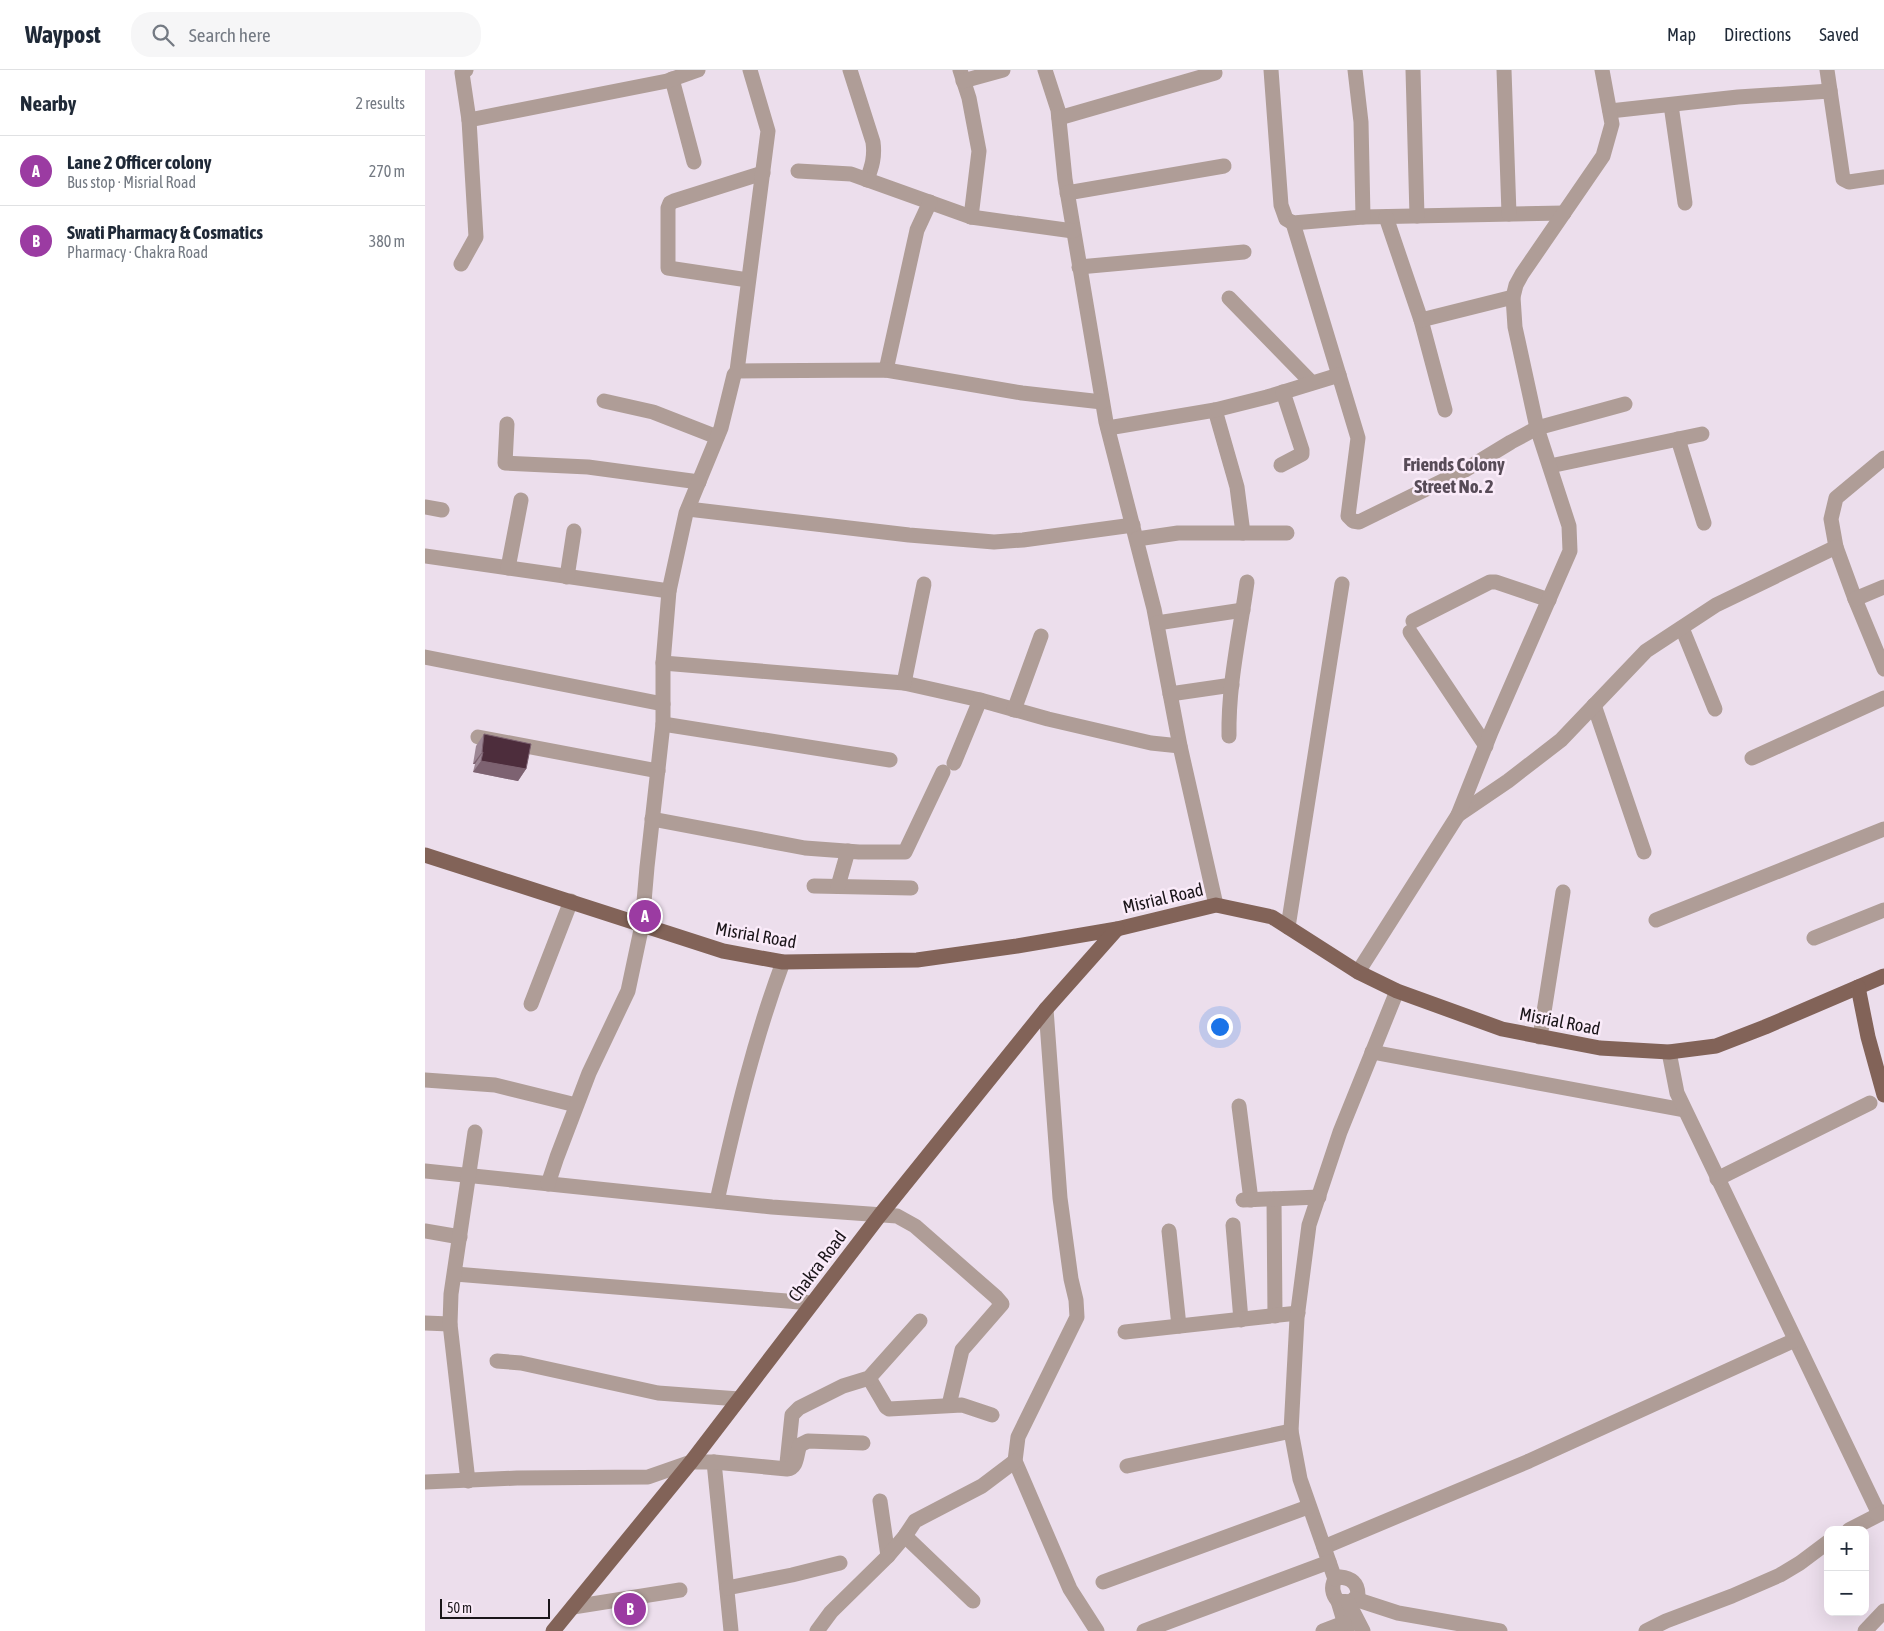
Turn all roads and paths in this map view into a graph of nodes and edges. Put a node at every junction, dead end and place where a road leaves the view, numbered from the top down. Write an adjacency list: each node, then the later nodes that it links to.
1 (466, 70): 20 (street)
2 (699, 70): 15 (street)
3 (750, 70): 24 (street)
4 (850, 70): 26 (street)
5 (1003, 70): 14 (street)
6 (1045, 70): 19 (street)
7 (1271, 70): 36 (street)
8 (1355, 70): 34 (street)
9 (1413, 70): 32 (street)
10 (1504, 70): 30 (street)
11 (1602, 70): 18 (street)
12 (1827, 70): 16 (street)
13 (1215, 73): 19 (street)
14 (962, 76): 33 (street)
15 (672, 79): 20 (street); 21 (street)
16 (1830, 91): 17 (street); 25 (street)
17 (1671, 105): 18 (street); 29 (street)
18 (1610, 111): 31 (street)
19 (1059, 118): 27 (street)
20 (469, 120): 39 (street)
21 (694, 162)
22 (1224, 166): 27 (street)
23 (798, 171): 26 (street)
24 (763, 172): 41 (street); 41 (street)
25 (1884, 176)
26 (867, 180): 28 (street)
27 (1067, 193): 37 (street)
28 (930, 202): 33 (street); 45 (street)
29 (1685, 204)
30 (1509, 214): 31 (street); 32 (street)
31 (1564, 214): 42 (street)
32 (1417, 216): 35 (street)
33 (971, 217): 37 (street)
34 (1363, 217): 35 (street); 36 (street)
35 (1386, 217): 44 (street)
36 (1293, 223): 47 (street)
37 (1073, 231): 40 (street)
38 (1244, 252): 40 (street)
39 (461, 264)
40 (1079, 267): 51 (street)
41 (748, 280): 46 (street)
42 (1513, 297): 44 (street); 57 (street)
43 (1229, 298): 48 (street)
44 (1421, 320): 54 (street)
45 (886, 370): 46 (street); 51 (street)
46 (737, 371): 59 (street)
47 (1339, 375): 48 (street); 57 (street)
48 (1312, 383): 49 (street)
49 (1283, 392): 53 (street); 62 (street)
50 (604, 401): 59 (street)
51 (1103, 402): 56 (street)
52 (1625, 404): 57 (street)
53 (1215, 410): 56 (street); 72 (street)
54 (1445, 410)
55 (507, 424): 64 (street)
56 (1108, 428): 71 (street)
57 (1537, 428): 63 (street)
58 (1702, 434): 60 (street)
59 (717, 437): 64 (street)
60 (1678, 439): 63 (street); 69 (street)
61 (1884, 458): 74 (street)
62 (1281, 465)
63 (1550, 466): 84 (street)
64 (699, 482): 67 (street)
65 (521, 500): 76 (street)
66 (425, 507): 68 (street)
67 (688, 509): 71 (street); 82 (street)
68 (442, 510)
69 (1704, 523)
70 (574, 531): 77 (street)
71 (1135, 532): 72 (street); 86 (street)
72 (1243, 533): 73 (street)
73 (1287, 533)
74 (1837, 547): 83 (street); 87 (street)
75 (425, 556): 76 (street)
76 (508, 568): 77 (street)
77 (567, 577): 82 (street)
78 (1247, 582): 85 (street)
79 (924, 584): 92 (street)
80 (1342, 584): 124 (street)
81 (1884, 587): 83 (street)
82 (669, 591): 90 (street)
83 (1855, 599): 91 (street)
84 (1549, 600): 105 (street); 105 (street)
85 (1243, 610): 86 (street); 93 (street)
86 (1157, 623): 94 (street)
87 (1682, 628): 98 (street); 99 (street)
88 (1041, 636): 100 (street)
89 (425, 657): 97 (street)
90 (663, 663): 92 (street); 97 (street)
91 (1884, 669)
92 (904, 683): 96 (street)
93 (1231, 684): 94 (street); 102 (street)
94 (1170, 694): 104 (street)
95 (1884, 698): 106 (street)
96 (980, 700): 100 (street); 112 (street)
97 (663, 704): 101 (street)
98 (1594, 706): 109 (street); 113 (street)
99 (1715, 709)
100 (1014, 710): 104 (street)
101 (663, 724): 107 (street); 108 (street)
102 (1229, 736)
103 (478, 737): 108 (street)
104 (1180, 746): 120 (street)
105 (1486, 746): 109 (street)
106 (1752, 758)
107 (890, 760)
108 (658, 771): 110 (street)
109 (1458, 815): 128 (street)
110 (652, 819): 112 (street); 123 (street)
111 (1884, 829): 122 (street)
112 (848, 851): 116 (street)
113 (1645, 852)
114 (425, 854): 119 (main road, Misrial Road)
115 (814, 886): 116 (street)
116 (838, 886): 117 (street)
117 (911, 888)
118 (1563, 892): 134 (street)
119 (571, 901): 123 (main road, Misrial Road); 132 (street)
120 (1216, 905): 124 (main road, Misrial Road); 125 (main road, Misrial Road)
121 (1884, 910): 126 (street)
122 (1656, 920)
123 (642, 925): 127 (main road, Misrial Road); 140 (street)
124 (1288, 927): 128 (main road, Misrial Road)
125 (1117, 929): 127 (main road, Misrial Road); 133 (main road, Chakra Road)
126 (1815, 938)
127 (783, 962): 150 (street)
128 (1359, 972): 131 (main road, Misrial Road)
129 (1884, 976): 130 (main road, Misrial Road)
130 (1858, 987): 136 (main road, Misrial Road); 138 (main road)
131 (1397, 992): 134 (main road, Misrial Road); 135 (street)
132 (531, 1004)
133 (1046, 1009): 151 (main road, Chakra Road); 174 (street)
134 (1540, 1036): 136 (main road, Misrial Road)
135 (1372, 1052): 142 (street); 148 (street)
136 (1669, 1052): 142 (street)
137 (425, 1080): 140 (street)
138 (1884, 1095)
139 (1870, 1103): 146 (street)
140 (576, 1106): 147 (street)
141 (1239, 1106): 149 (street)
142 (1684, 1110): 146 (street)
143 (475, 1132): 145 (street)
144 (425, 1171): 145 (street)
145 (468, 1175): 147 (street); 155 (street)
146 (1717, 1178): 166 (street)
147 (548, 1184): 150 (street)
148 (1319, 1196): 149 (street); 158 (street)
149 (1274, 1199): 159 (street)
150 (717, 1201): 151 (street)
151 (880, 1215): 157 (main road, Chakra Road); 170 (street)
152 (1233, 1225): 160 (street)
153 (425, 1231): 155 (street)
154 (1169, 1231): 164 (street)
155 (460, 1236): 156 (street)
156 (455, 1274): 157 (street); 163 (street)
157 (812, 1303): 169 (main road, Chakra Road)
158 (1298, 1314): 159 (street); 172 (street)
159 (1275, 1316): 160 (street)
160 (1241, 1320): 164 (street)
161 (920, 1321): 168 (street)
162 (425, 1323): 163 (street)
163 (450, 1324): 179 (street)
164 (1179, 1326): 165 (street)
165 (1125, 1332)
166 (1795, 1340): 183 (street); 187 (street)
167 (497, 1361): 169 (street)
168 (869, 1378): 170 (street); 178 (street)
169 (739, 1399): 175 (main road, Chakra Road)
170 (949, 1405): 171 (street)
171 (992, 1415)
172 (1291, 1431): 177 (street); 182 (street)
173 (863, 1443): 178 (street)
174 (1015, 1461): 185 (street); 203 (street)
175 (691, 1462): 176 (street); 179 (street); 197 (main road, Chakra Road)
176 (714, 1462): 178 (street); 193 (street)
177 (1127, 1466)
178 (787, 1469)
179 (468, 1481): 180 (street)
180 (425, 1482)
181 (880, 1501): 188 (street)
182 (1308, 1507): 187 (street); 192 (street)
183 (1882, 1513): 184 (street)
184 (1857, 1526)
185 (905, 1536): 188 (street); 195 (street)
186 (1824, 1545): 208 (street)
187 (1325, 1547): 189 (street)
188 (888, 1556): 202 (street)
189 (1329, 1562): 191 (street); 204 (street)
190 (840, 1563): 193 (street)
191 (1335, 1579): 196 (street); 196 (street)
192 (1103, 1582)
193 (727, 1588): 201 (street)
194 (680, 1590): 197 (street)
195 (973, 1601)
196 (1347, 1601): 199 (street); 206 (street); 207 (street)
197 (573, 1607): 200 (main road, Chakra Road)
198 (1884, 1611): 209 (street)
199 (1345, 1627): 205 (street)
200 (553, 1631)
201 (731, 1631)
202 (817, 1631)
203 (1097, 1631)
204 (1144, 1631)
205 (1323, 1631)
206 (1363, 1631)
207 (1500, 1631)
208 (1646, 1631)
209 (1865, 1631)

